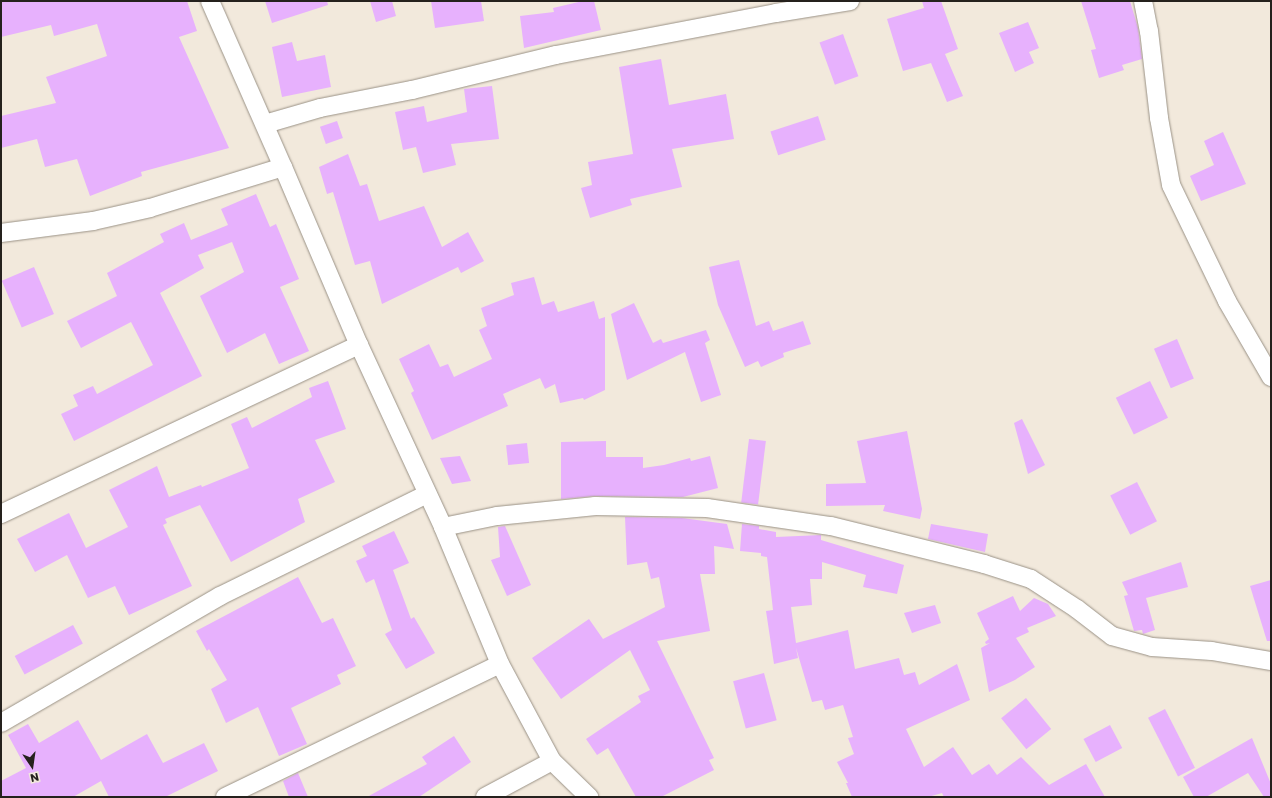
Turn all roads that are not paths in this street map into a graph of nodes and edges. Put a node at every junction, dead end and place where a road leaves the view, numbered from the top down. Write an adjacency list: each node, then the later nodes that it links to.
1 (210, 1): 4 (street)
2 (850, 1): 4 (street)
3 (1143, 1): 8 (street)
4 (265, 124): 5 (street)
5 (283, 167): 6 (street); 7 (street)
6 (1, 233)
7 (359, 344): 9 (street); 10 (street)
8 (1271, 377)
9 (427, 494): 11 (street); 14 (street)
10 (1, 514)
11 (443, 527): 12 (street); 13 (street)
12 (1271, 661)
13 (500, 664): 15 (street); 16 (street)
14 (1, 724)
15 (552, 761): 17 (street); 18 (street)
16 (225, 797)
17 (485, 797)
18 (589, 797)

